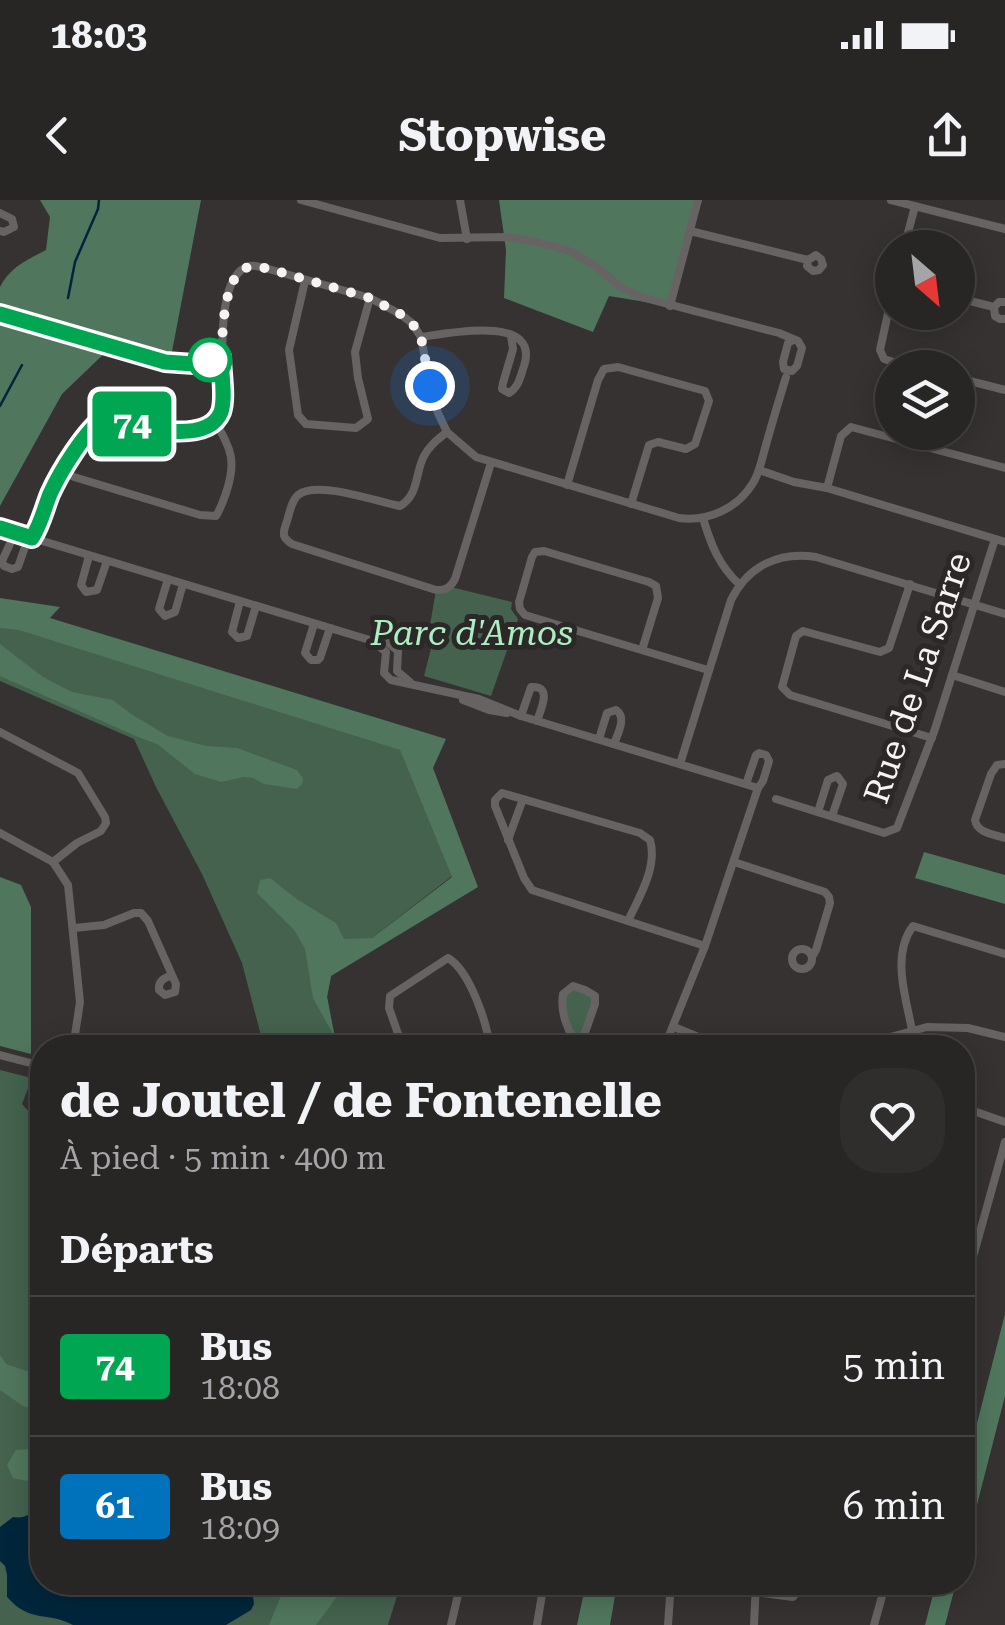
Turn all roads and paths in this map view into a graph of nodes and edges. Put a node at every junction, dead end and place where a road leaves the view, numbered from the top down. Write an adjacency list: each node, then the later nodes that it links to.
1 (302, 200): 11 (street)
2 (460, 200): 11 (street)
3 (698, 200): 10 (street)
4 (891, 200): 5 (street)
5 (914, 206): 7 (street); 8 (street)
6 (0, 213): 9 (street)
7 (1005, 229)
8 (908, 230)
9 (0, 231)
10 (690, 231): 12 (street); 17 (street)
11 (467, 238): 17 (street)
12 (808, 260)
13 (305, 281): 14 (street); 14 (street); 24 (street)
14 (370, 298): 22 (street)
15 (975, 302): 18 (street)
16 (1005, 302): 18 (street)
17 (670, 306): 23 (street)
18 (994, 307): 20 (street)
19 (0, 314): 24 (street)
20 (1005, 318)
21 (511, 336): 21 (street); 22 (street)
22 (421, 337): 29 (street)
23 (793, 340)
24 (221, 357): 28 (street)
25 (786, 378): 32 (street)
26 (975, 382): 27 (street)
27 (1005, 390)
28 (214, 421): 33 (street); 33 (street)
29 (447, 432): 30 (street); 30 (street)
30 (492, 462): 34 (street)
31 (1005, 468): 35 (street)
32 (758, 470): 35 (street); 37 (street)
33 (62, 471): 40 (street)
34 (567, 485): 36 (street); 36 (street)
35 (828, 488): 41 (street)
36 (631, 504): 37 (street)
37 (702, 518): 47 (street)
38 (0, 528): 39 (street)
39 (15, 533): 40 (street); 40 (street)
40 (32, 538): 43 (street)
41 (995, 539): 42 (street); 50 (street, Rue de La Sarre)
42 (1005, 542)
43 (90, 556): 44 (street); 44 (street)
44 (107, 561): 45 (street)
45 (168, 579): 46 (street); 46 (street)
46 (183, 584): 49 (street)
47 (740, 584): 48 (street); 56 (street)
48 (910, 584): 50 (street); 62 (street)
49 (240, 601): 51 (street); 51 (street)
50 (973, 604): 52 (street); 57 (street, Rue de La Sarre)
51 (256, 606): 53 (street)
52 (1005, 614)
53 (314, 624): 54 (street); 54 (street)
54 (330, 628): 59 (street)
55 (642, 650): 55 (street); 56 (street)
56 (708, 670): 65 (street)
57 (952, 675): 58 (street); 62 (street, Rue de La Sarre)
58 (1005, 692)
59 (521, 716): 60 (street); 60 (street)
60 (537, 721): 63 (street)
61 (0, 732): 76 (street)
62 (932, 738): 72 (street, Rue de La Sarre)
63 (599, 739): 64 (street); 64 (street)
64 (614, 744): 65 (street)
65 (680, 764): 67 (street)
66 (1005, 764): 74 (street)
67 (746, 784): 68 (street); 68 (street)
68 (758, 788): 77 (street)
69 (523, 799): 75 (street); 75 (street); 78 (street)
70 (776, 799): 71 (street, Rue de La Sarre)
71 (818, 812): 72 (street, Rue de La Sarre); 72 (street, Rue de La Sarre)
72 (832, 816)
73 (0, 832): 76 (street)
74 (1005, 838)
75 (508, 840): 78 (street)
76 (53, 862): 79 (street)
77 (734, 862): 80 (street); 82 (street)
78 (628, 921): 80 (street)
79 (74, 928): 83 (street); 86 (street)
80 (705, 946): 84 (street)
81 (1005, 954): 85 (street)
82 (812, 956)
83 (172, 975)
84 (674, 1027): 91 (street); 92 (street)
85 (912, 1030): 93 (street); 94 (street)
86 (75, 1035)
87 (398, 1035): 88 (street)
88 (487, 1035)
89 (571, 1035): 90 (street)
90 (585, 1035)
91 (670, 1035)
92 (693, 1035)
93 (895, 1035)
94 (1005, 1037)
95 (0, 1055): 96 (street)
96 (30, 1063)
97 (975, 1112): 98 (street)
98 (1005, 1122)
99 (1005, 1142): 100 (street)
100 (975, 1234)
101 (457, 1595): 106 (street)
102 (542, 1595): 107 (street)
103 (670, 1595): 108 (street)
104 (756, 1595): 109 (street)
105 (882, 1595): 110 (street)
106 (451, 1625)
107 (537, 1625)
108 (668, 1625)
109 (754, 1625)
110 (874, 1625)

